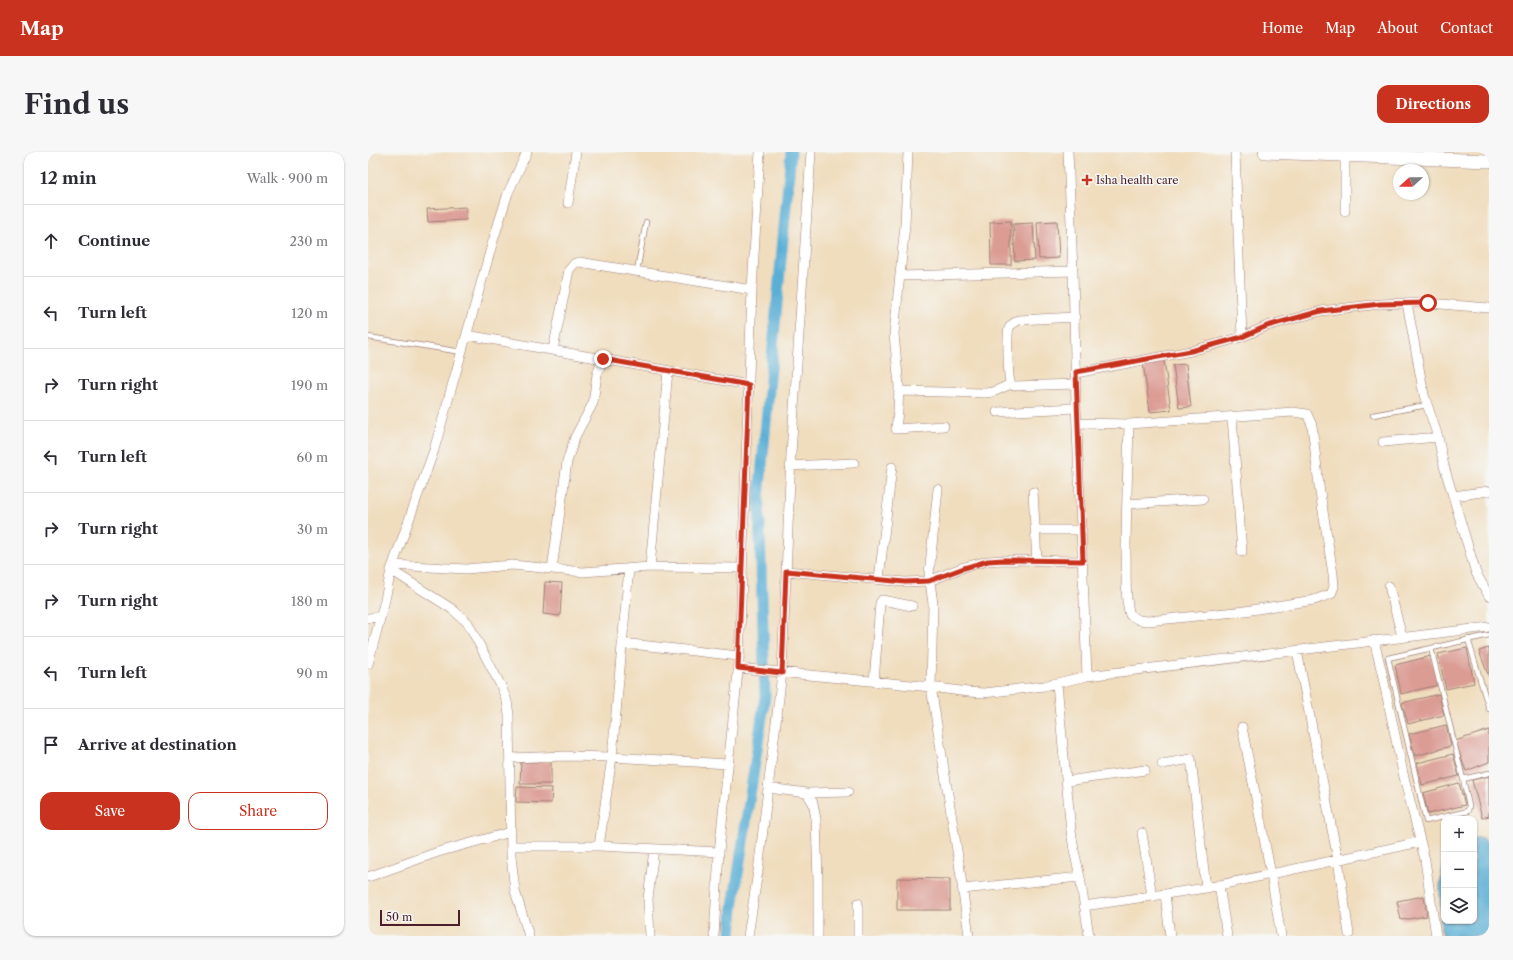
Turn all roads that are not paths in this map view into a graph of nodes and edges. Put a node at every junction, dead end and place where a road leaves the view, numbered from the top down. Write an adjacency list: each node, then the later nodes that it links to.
1 (526, 152): 21 (street)
2 (576, 152): 11 (street)
3 (760, 152): 17 (street)
4 (810, 152): 44 (street)
5 (908, 152): 16 (street)
6 (1068, 152): 15 (street)
7 (1235, 152): 23 (street)
8 (1265, 152): 9 (street)
9 (1345, 155): 10 (street); 12 (street)
10 (1489, 161)
11 (568, 203)
12 (1344, 211)
13 (646, 222): 14 (lane)
14 (637, 271): 17 (street); 24 (street)
15 (1073, 271): 16 (street); 20 (street)
16 (901, 276): 32 (street)
17 (752, 290): 31 (street)
18 (1407, 303): 19 (street); 23 (street); 33 (street)
19 (1489, 308)
20 (1074, 317): 28 (street); 29 (street)
21 (466, 335): 24 (street); 25 (street)
22 (368, 337): 25 (lane)
23 (1242, 337): 28 (street)
24 (553, 350): 26 (street)
25 (462, 352): 58 (street)
26 (603, 359): 27 (street); 61 (street)
27 (668, 371): 31 (street); 57 (street)
28 (1076, 372): 30 (street)
29 (1011, 384): 30 (street); 32 (street)
30 (1076, 384): 34 (street)
31 (749, 385): 60 (street)
32 (899, 391): 40 (street)
33 (1427, 405): 36 (lane); 41 (street)
34 (1076, 408): 35 (street); 38 (street)
35 (997, 412)
36 (1373, 415)
37 (1232, 417): 39 (street); 51 (street); 54 (street)
38 (1077, 423): 39 (street); 53 (street)
39 (1129, 424): 51 (street)
40 (944, 426)
41 (1438, 437): 42 (street); 49 (street)
42 (1383, 442)
43 (854, 463): 44 (street)
44 (790, 466): 62 (street)
45 (892, 467): 63 (street)
46 (938, 489): 64 (street)
47 (1489, 491): 49 (street)
48 (1033, 492): 52 (street)
49 (1453, 496): 66 (street)
50 (1203, 499): 51 (street)
51 (1127, 504)
52 (1035, 530): 53 (street); 55 (street)
53 (1082, 530): 56 (street)
54 (1242, 552)
55 (1037, 561): 56 (street); 64 (street)
56 (1083, 561): 82 (street)
57 (650, 567): 59 (street); 60 (street)
58 (392, 568): 61 (street); 68 (street); 89 (street)
59 (629, 568): 61 (street); 75 (street)
60 (742, 568): 78 (street)
61 (552, 569)
62 (786, 571): 63 (street); 81 (street)
63 (879, 579): 64 (street)
64 (929, 581): 85 (street)
65 (1389, 586): 72 (street)
66 (1489, 596)
67 (912, 606): 83 (street)
68 (380, 617): 69 (street); 79 (street)
69 (368, 618)
70 (1489, 627): 72 (street)
71 (1489, 635): 73 (lane)
72 (1402, 637): 74 (street)
73 (1468, 639): 76 (lane); 86 (lane)
74 (1374, 640): 77 (street); 101 (street)
75 (622, 643): 78 (street); 88 (street)
76 (1431, 648): 94 (lane); 94 (lane)
77 (1297, 651): 82 (street); 106 (street)
78 (739, 656): 80 (street)
79 (368, 664)
80 (738, 668): 81 (street); 90 (street)
81 (779, 673): 83 (street); 96 (street)
82 (1087, 676): 84 (street)
83 (874, 682): 85 (street)
84 (1057, 684): 85 (street); 95 (street)
85 (931, 687): 112 (street)
86 (1489, 708)
87 (1242, 727): 107 (street)
88 (612, 757): 89 (street); 90 (street); 103 (street)
89 (510, 758): 99 (street)
90 (728, 764): 105 (street)
91 (1162, 764): 111 (street)
92 (1145, 770): 95 (street)
93 (1489, 773): 94 (lane)
94 (1463, 779)
95 (1067, 781): 109 (street)
96 (768, 788): 98 (street); 121 (street)
97 (848, 792): 98 (street)
98 (807, 793): 122 (street)
99 (511, 832): 102 (street); 108 (street)
100 (1142, 833): 114 (street)
101 (1420, 842): 106 (street); 130 (street)
102 (511, 846): 103 (street); 118 (street)
103 (599, 846): 104 (street)
104 (654, 849): 105 (street); 119 (street)
105 (719, 852): 120 (street)
106 (1338, 860): 107 (street); 117 (street)
107 (1271, 874): 110 (street); 128 (street)
108 (368, 877)
109 (1080, 877): 112 (street); 116 (street)
110 (1219, 885): 111 (street); 127 (street)
111 (1206, 888): 113 (street)
112 (963, 889): 124 (street)
113 (1165, 894): 114 (street); 126 (street)
114 (1152, 896): 116 (street)
115 (858, 903): 123 (street)
116 (1084, 906): 125 (street)
117 (1349, 935): 129 (street)
118 (529, 936)
119 (650, 936)
120 (714, 936)
121 (748, 936)
122 (818, 936)
123 (858, 936)
124 (969, 936)
125 (1089, 936)
126 (1170, 936)
127 (1227, 936)
128 (1281, 936)
129 (1339, 936)
130 (1436, 936)

